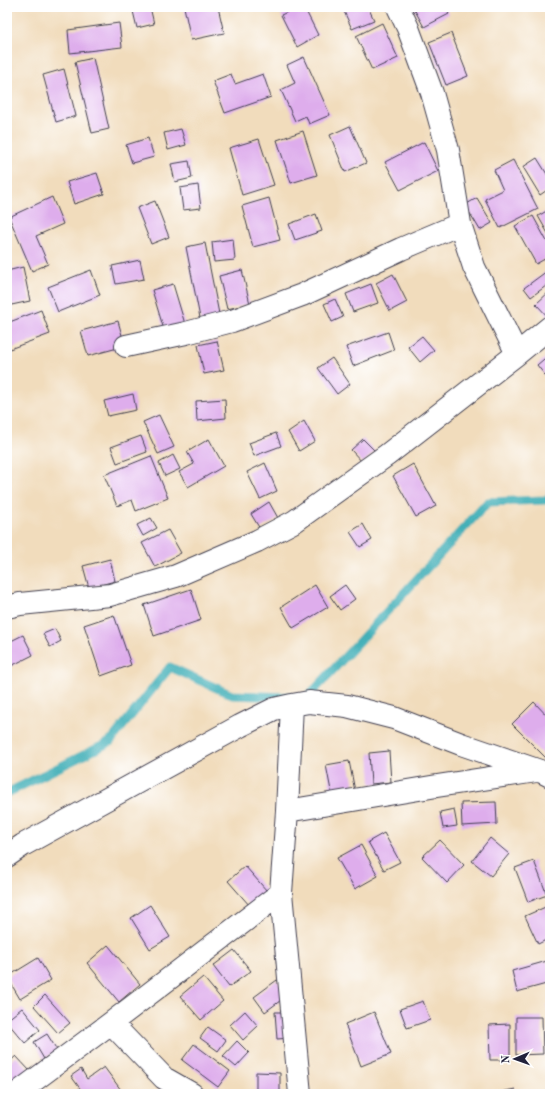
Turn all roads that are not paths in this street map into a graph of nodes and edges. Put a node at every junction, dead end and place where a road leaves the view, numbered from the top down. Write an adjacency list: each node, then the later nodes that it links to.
1 (398, 7): 2 (street)
2 (460, 224): 4 (street); 5 (street)
3 (550, 327): 5 (street)
4 (126, 346)
5 (518, 354): 6 (street)
6 (7, 607)
7 (292, 705): 8 (street); 9 (street); 10 (street)
8 (547, 771): 9 (street)
9 (287, 811): 11 (street)
10 (7, 856)
11 (281, 893): 12 (street); 15 (street)
12 (111, 1024): 13 (street); 14 (street)
13 (16, 1094)
14 (192, 1094)
15 (300, 1094)

